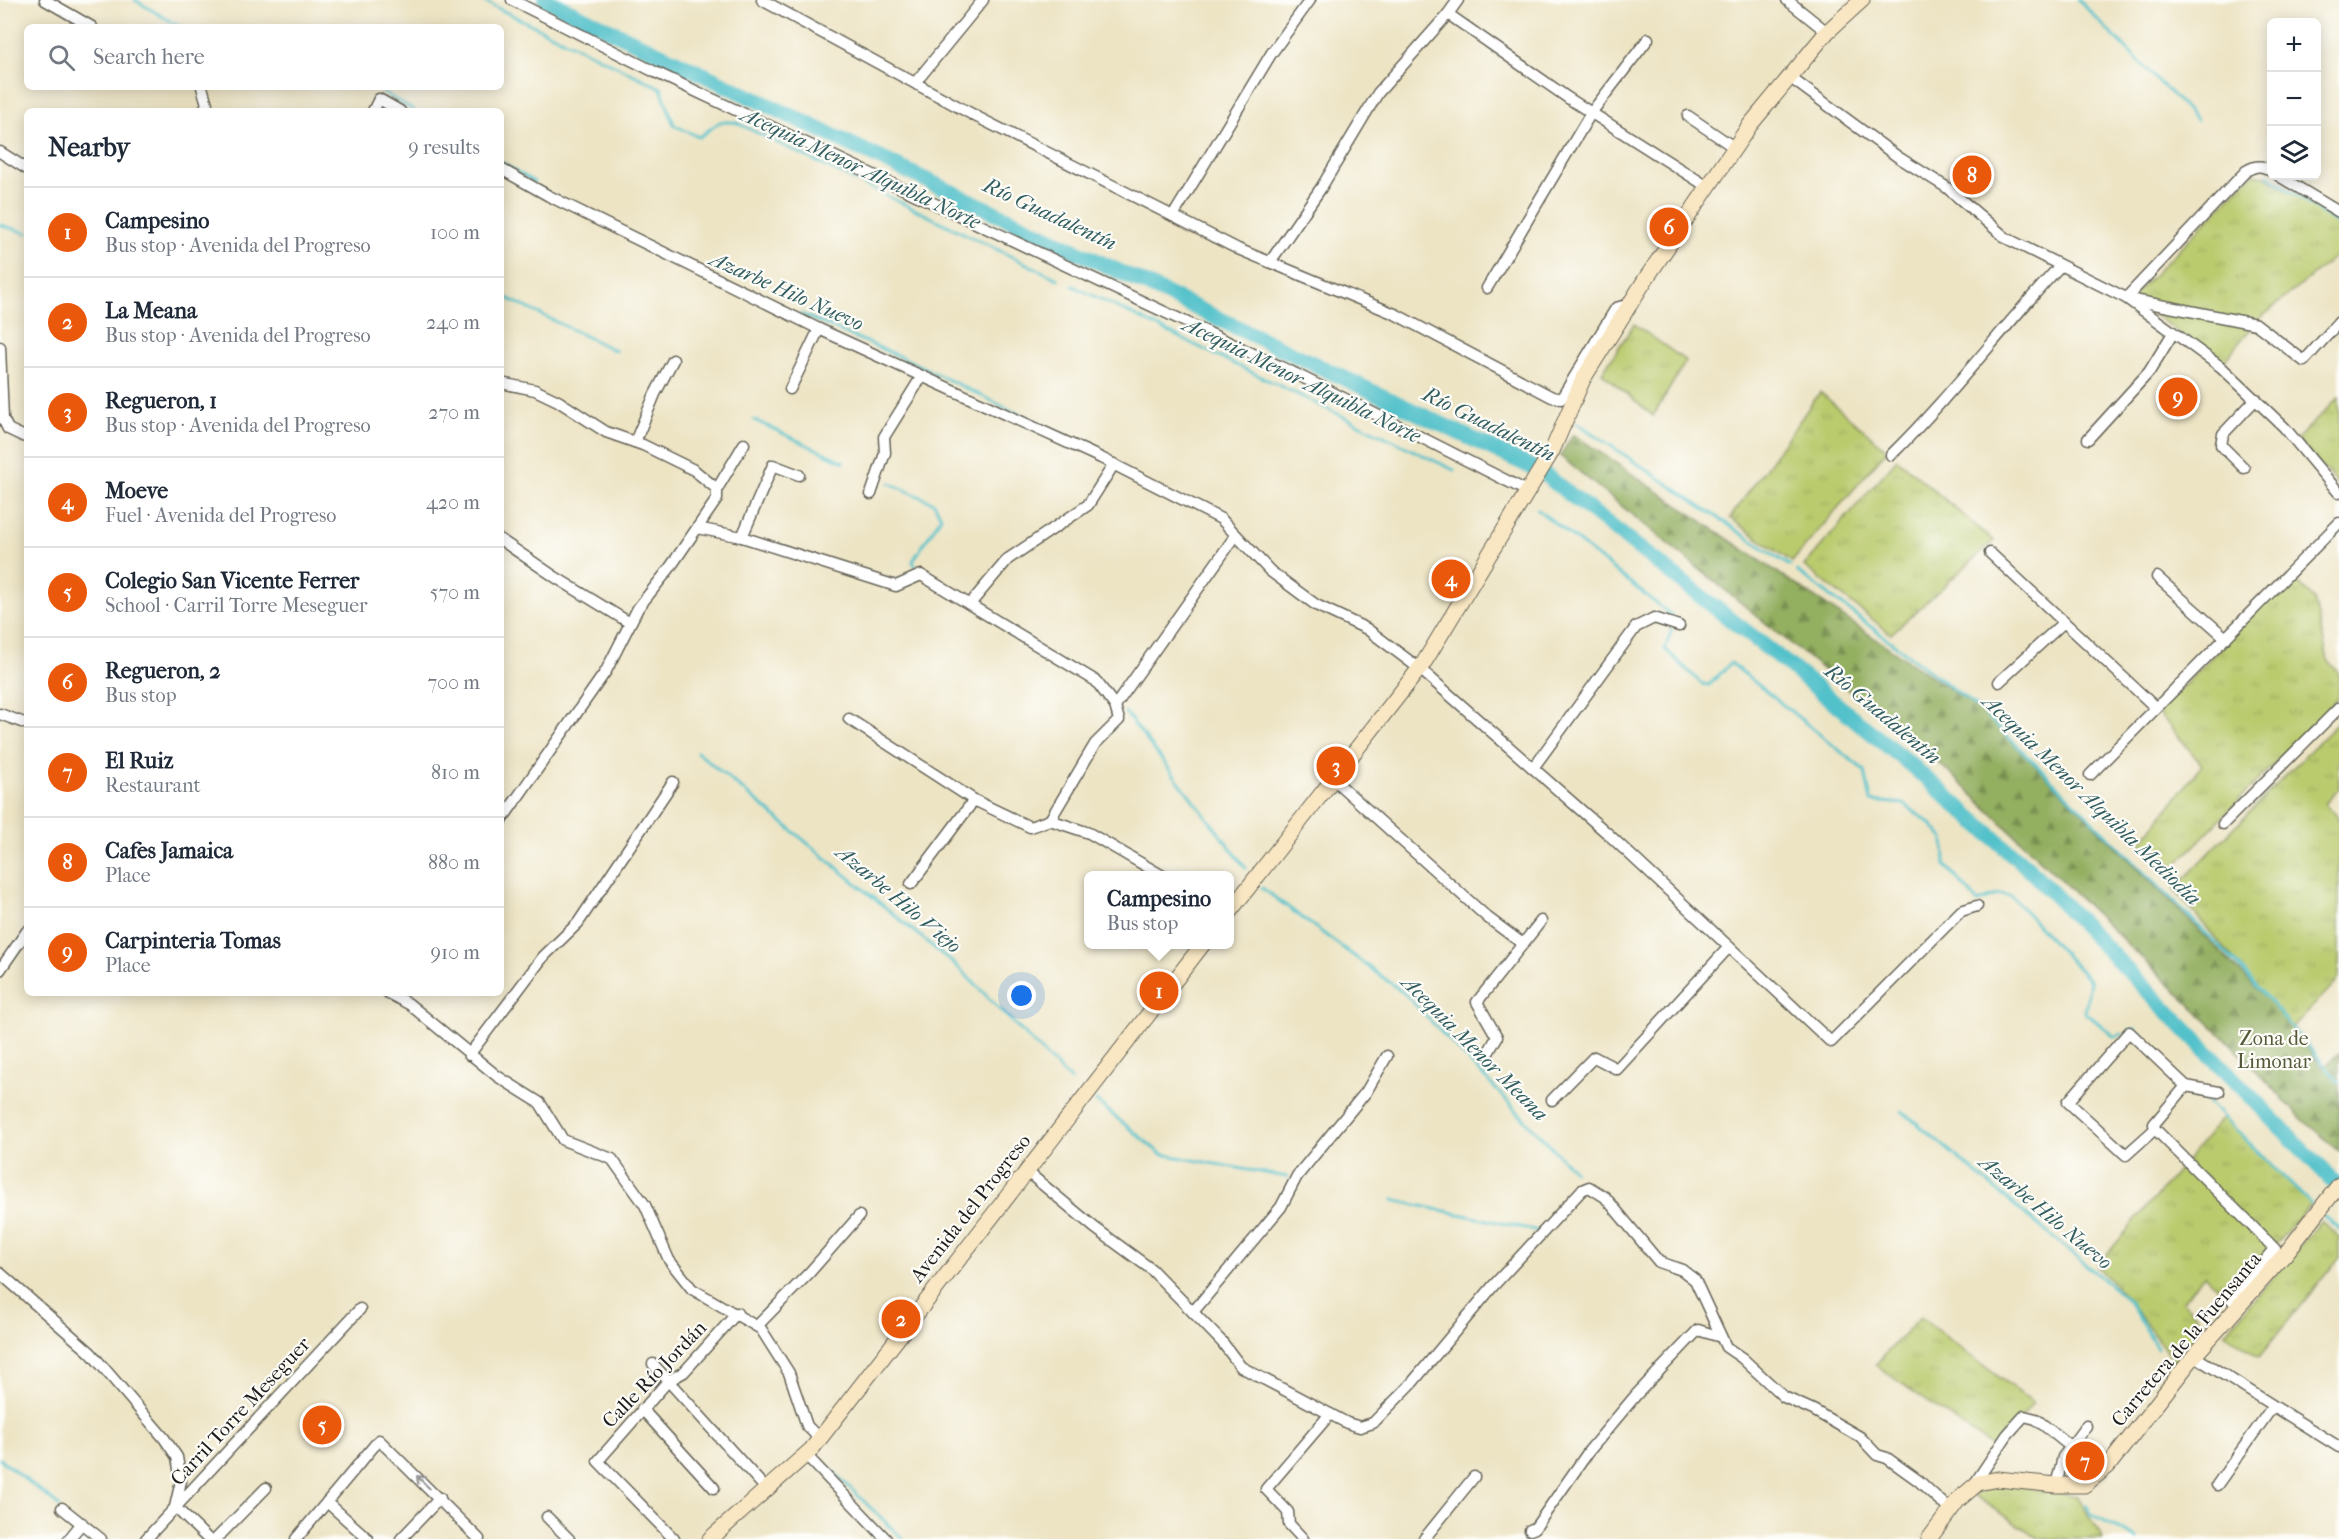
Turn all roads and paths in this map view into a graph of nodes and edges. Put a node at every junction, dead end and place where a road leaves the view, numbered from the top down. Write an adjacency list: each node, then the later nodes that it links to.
1 (45, 0): 10 (street)
2 (512, 0): 53 (street)
3 (762, 0): 14 (street)
4 (984, 0): 14 (street)
5 (1310, 0): 29 (street)
6 (1458, 0): 9 (street)
7 (1787, 0): 11 (street)
8 (1862, 0): 11 (main road)
9 (1448, 14): 19 (street); 30 (street)
10 (87, 24)
11 (1827, 32): 13 (main road)
12 (1647, 39): 19 (street)
13 (1788, 76): 21 (main road); 31 (street)
14 (915, 83): 29 (street)
15 (203, 90): 16 (street)
16 (205, 108)
17 (375, 108): 18 (street)
18 (395, 108)
19 (1591, 113): 27 (street); 32 (street)
20 (1688, 116): 21 (street)
21 (1735, 148): 27 (main road)
22 (0, 152): 23 (street)
23 (24, 167)
24 (2267, 168): 33 (street)
25 (504, 171): 36 (street)
26 (2286, 180): 28 (street)
27 (1708, 187): 34 (main road)
28 (2339, 212)
29 (1173, 216): 30 (street)
30 (1270, 262): 34 (street)
31 (2060, 266): 33 (street); 48 (street)
32 (1487, 288)
33 (2126, 298): 35 (street); 37 (street)
34 (1630, 304): 53 (main road)
35 (2339, 322)
36 (819, 329): 40 (street); 42 (street)
37 (2173, 333): 43 (street); 45 (street)
38 (0, 347): 44 (street)
39 (673, 360): 46 (street)
40 (922, 376): 49 (street); 55 (street)
41 (504, 384): 46 (street)
42 (790, 389)
43 (2256, 399): 50 (street); 54 (street)
44 (24, 437)
45 (2088, 440)
46 (635, 442): 52 (street)
47 (744, 444): 52 (street)
48 (1891, 455)
49 (1114, 464): 58 (street); 63 (street)
50 (2244, 468)
51 (799, 475): 59 (street)
52 (717, 489): 57 (street)
53 (1529, 492): 68 (main road)
54 (2339, 493)
55 (871, 494)
56 (2339, 523): 67 (street)
57 (697, 528): 59 (street); 65 (street)
58 (1236, 535): 68 (street); 70 (street)
59 (742, 537): 63 (street)
60 (504, 542): 65 (street)
61 (1990, 553): 64 (street)
62 (2157, 577): 67 (street)
63 (970, 604): 70 (street)
64 (2064, 622): 69 (street); 71 (street)
65 (630, 623): 81 (street)
66 (1679, 626): 76 (street)
67 (2226, 638): 71 (street)
68 (1420, 669): 76 (street); 78 (main road)
69 (1999, 682)
70 (1115, 706): 82 (street)
71 (2156, 708): 77 (street)
72 (2339, 708): 83 (street)
73 (0, 714): 75 (street)
74 (849, 719): 80 (street)
75 (24, 723)
76 (1533, 768): 91 (street)
77 (2091, 775)
78 (1333, 779): 86 (main road); 90 (street)
79 (673, 782): 96 (street)
80 (974, 800): 82 (street); 85 (street)
81 (504, 817)
82 (1050, 820): 84 (street)
83 (2223, 824)
84 (1154, 871)
85 (911, 884)
86 (1234, 906)
87 (1977, 906): 91 (street)
88 (1540, 921): 90 (street)
89 (24, 935): 93 (street)
90 (1523, 944): 95 (street)
91 (1729, 946): 100 (street)
92 (1200, 949): 102 (main road, Avenida del Progreso)
93 (0, 970)
94 (411, 999): 96 (street)
95 (1488, 1053)
96 (470, 1054): 109 (street)
97 (1387, 1056): 108 (street)
98 (2186, 1086): 99 (street); 101 (street); 101 (street)
99 (2220, 1092)
100 (1552, 1100)
101 (2155, 1129): 106 (street)
102 (1025, 1170): 108 (street); 119 (main road, Avenida del Progreso)
103 (2339, 1185): 106 (main road, Carretera de la Fuensanta)
104 (859, 1216): 110 (street)
105 (0, 1273): 132 (street)
106 (2237, 1306): 112 (main road, Carretera de la Fuensanta)
107 (360, 1309): 132 (street, Carril Torre Meseguer)
108 (1193, 1312): 117 (street)
109 (737, 1313): 110 (street); 114 (street, Calle Río Jordán)
110 (757, 1326): 119 (street)
111 (1721, 1337): 117 (street); 134 (street); 137 (street)
112 (2194, 1356): 115 (street); 124 (main road, Carretera de la Fuensanta)
113 (653, 1364): 114 (street)
114 (668, 1381): 116 (street, Calle Río Jordán); 129 (street)
115 (2273, 1406): 121 (street); 125 (street)
116 (642, 1409): 127 (street); 148 (street, Calle Río Jordán)
117 (1330, 1414): 151 (street)
118 (2086, 1426): 120 (street)
119 (820, 1439): 122 (main road, Avenida del Progreso)
120 (2071, 1447): 124 (street); 128 (street)
121 (2339, 1447)
122 (806, 1455): 129 (main road, Avenida del Progreso); 150 (street)
123 (1474, 1477): 152 (street)
124 (2056, 1485): 128 (main road, Carretera de la Fuensanta)
125 (2217, 1485)
126 (266, 1488): 142 (street)
127 (714, 1488)
128 (1971, 1489): 134 (main road, Carretera de la Fuensanta)
129 (767, 1490): 149 (main road, Avenida del Progreso)
130 (440, 1498): 131 (street, one-way to 131); 145 (street); 146 (street)
131 (327, 1502): 143 (street); 144 (street)
132 (175, 1507): 140 (street, Carril Torre Meseguer); 141 (street)
133 (62, 1508): 136 (street)
134 (1950, 1510): 153 (main road, Carretera de la Fuensanta)
135 (547, 1517): 147 (street)
136 (82, 1523): 138 (street); 139 (street)
137 (1530, 1530)
138 (69, 1539)
139 (101, 1539)
140 (146, 1539)
141 (207, 1539)
142 (216, 1539)
143 (296, 1539)
144 (368, 1539)
145 (401, 1539)
146 (479, 1539)
147 (569, 1539)
148 (674, 1539)
149 (710, 1539)
150 (886, 1539)
151 (1303, 1539)
152 (1424, 1539)
153 (1929, 1539)

